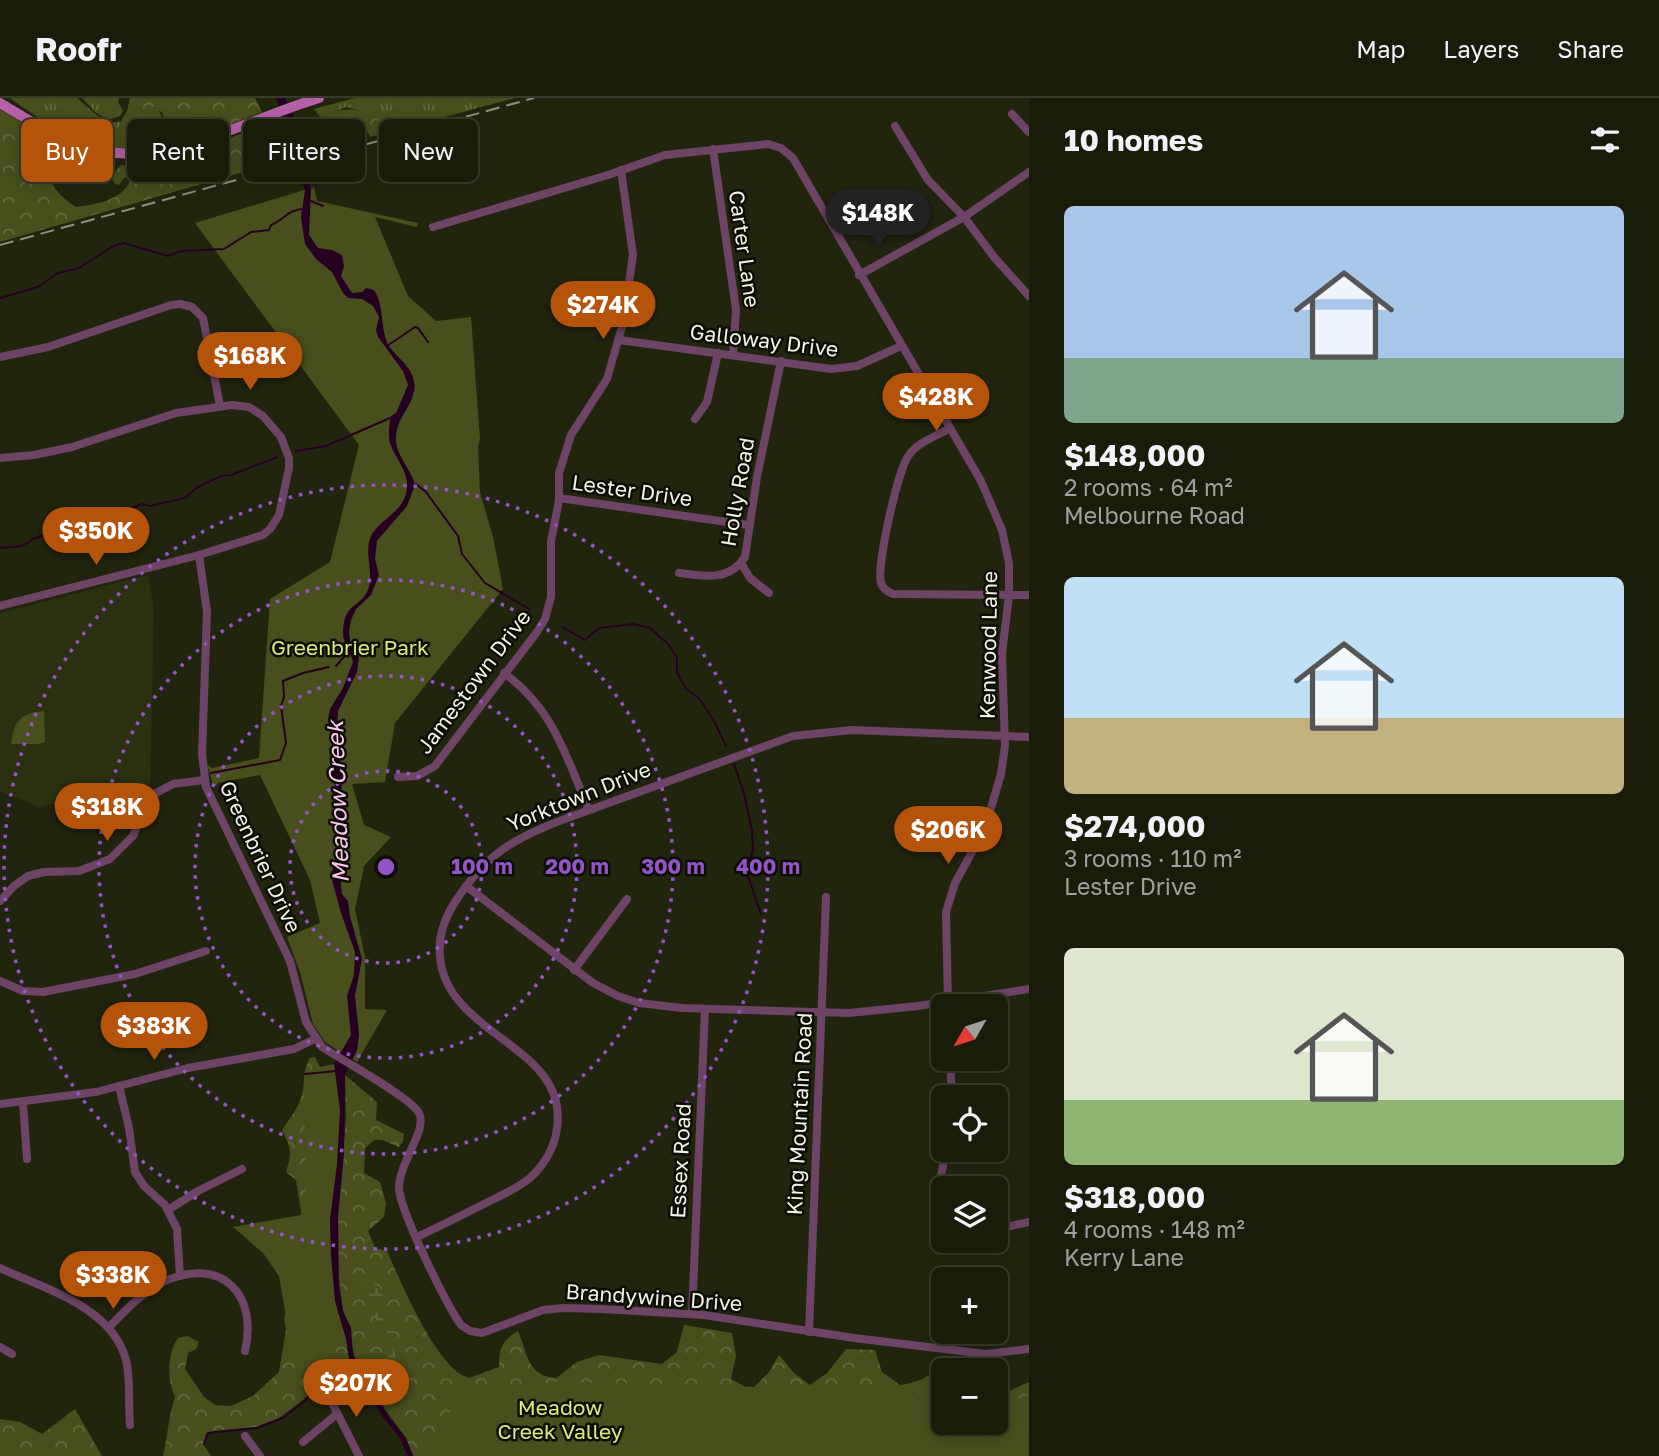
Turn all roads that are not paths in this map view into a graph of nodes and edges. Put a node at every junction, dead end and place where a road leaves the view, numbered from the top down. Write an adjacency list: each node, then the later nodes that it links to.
1 (319, 98): 2 (main road)
2 (0, 101)
3 (1012, 114): 5 (street)
4 (895, 126): 9 (street)
5 (1029, 132)
6 (713, 149): 7 (street, Kenwood Lane); 11 (street, Kenwood Lane); 16 (street, Carter Lane)
7 (621, 170): 10 (street, Kenwood Lane); 13 (street, Lester Drive)
8 (1029, 172): 9 (street)
9 (964, 218): 11 (street); 12 (street)
10 (433, 227)
11 (859, 275): 14 (street, Kenwood Lane)
12 (1029, 296)
13 (618, 340): 15 (street, Galloway Drive); 23 (street, Lester Drive)
14 (901, 346): 18 (street, Galloway Drive); 21 (street, Kenwood Lane)
15 (718, 354): 16 (street, Galloway Drive); 20 (street)
16 (733, 355): 18 (street, Galloway Drive)
17 (0, 356): 19 (street)
18 (781, 361): 24 (street, Holly Road)
19 (220, 406): 22 (street); 25 (street)
20 (695, 419)
21 (950, 428): 29 (street, Kenwood Lane); 29 (street)
22 (0, 458)
23 (559, 498): 24 (street, Lester Drive); 32 (street, Jamestown Drive)
24 (748, 526): 26 (street, Holly Road)
25 (199, 555): 31 (street); 36 (street, Greenbrier Drive)
26 (741, 563): 27 (street, Holly Road); 28 (street)
27 (679, 573)
28 (769, 593)
29 (1009, 595): 30 (street); 33 (street, Kenwood Lane)
30 (1029, 595)
31 (0, 607)
32 (504, 673): 35 (street, Jamestown Drive); 37 (street)
33 (1005, 736): 34 (street, Yorktown Drive); 37 (street, Yorktown Drive); 46 (street, Kenwood Lane)
34 (1029, 737)
35 (398, 777)
36 (204, 780): 41 (street); 51 (street, Greenbrier Drive)
37 (589, 810): 38 (street, Yorktown Drive)
38 (466, 886): 43 (street); 60 (street, Yorktown Drive)
39 (826, 897): 50 (street, King Mountain Road)
40 (627, 900): 43 (street)
41 (0, 901)
42 (206, 951): 44 (street)
43 (574, 970): 49 (street)
44 (0, 981)
45 (1029, 989): 47 (street)
46 (948, 994)
47 (1000, 994)
48 (931, 1005): 50 (street)
49 (705, 1009): 50 (street); 63 (street, Essex Road)
50 (822, 1014): 65 (street, King Mountain Road)
51 (315, 1039): 52 (street); 60 (street, Brandywine Drive)
52 (119, 1086): 53 (street); 57 (street)
53 (23, 1102): 54 (street); 55 (street)
54 (0, 1104)
55 (27, 1159)
56 (242, 1169): 57 (street)
57 (168, 1210): 62 (street)
58 (1029, 1222): 59 (street)
59 (1008, 1226)
60 (416, 1237): 63 (street, Brandywine Drive)
61 (0, 1268): 64 (street)
62 (180, 1276): 64 (street); 68 (street)
63 (692, 1314): 65 (street, Brandywine Drive)
64 (109, 1327): 72 (street)
65 (809, 1332): 67 (street, Brandywine Drive)
66 (0, 1347): 69 (street)
67 (1029, 1349)
68 (245, 1351)
69 (12, 1354)
70 (328, 1395): 71 (street)
71 (337, 1414): 74 (street); 76 (street)
72 (130, 1425)
73 (245, 1436): 75 (street)
74 (303, 1442)
75 (260, 1456)
76 (359, 1456)

